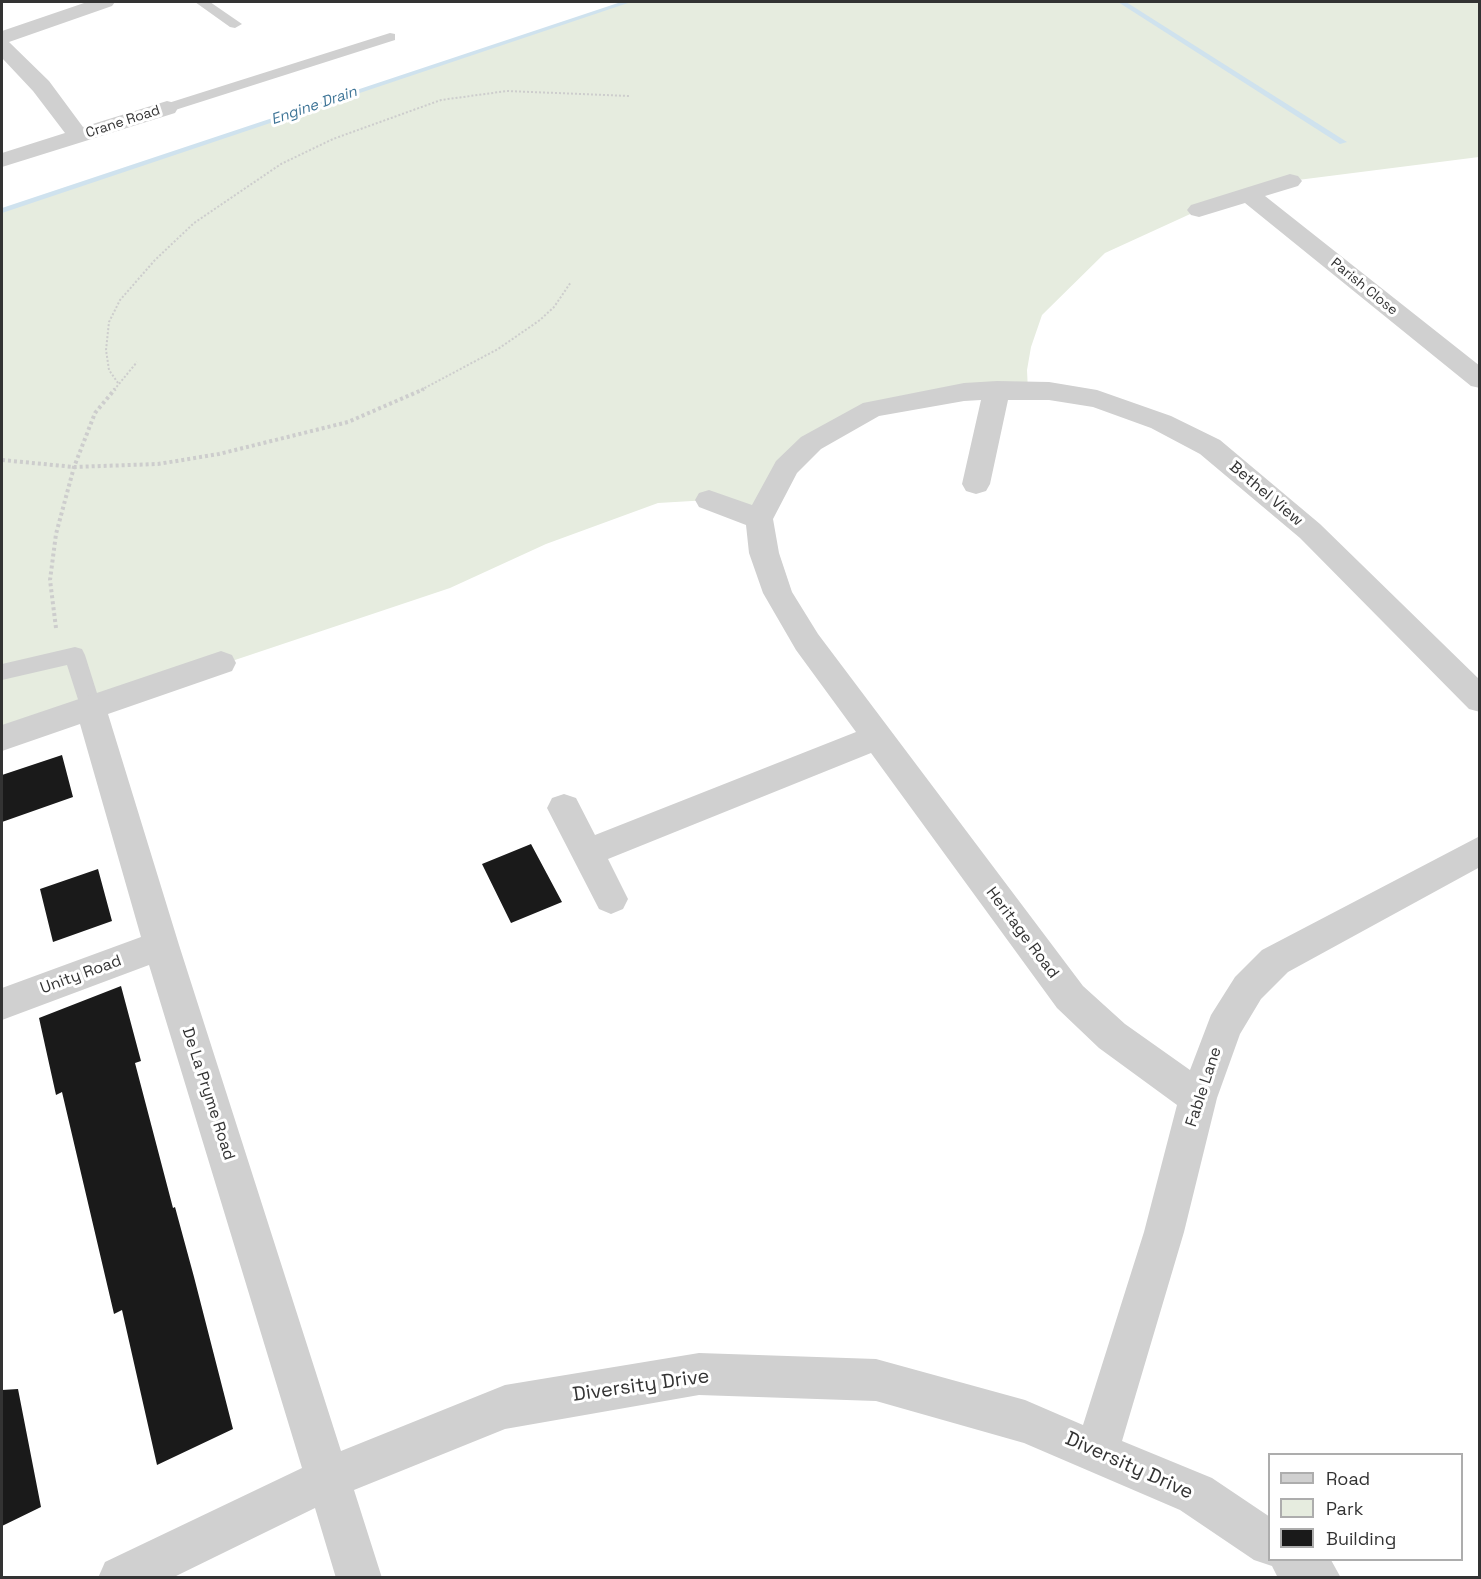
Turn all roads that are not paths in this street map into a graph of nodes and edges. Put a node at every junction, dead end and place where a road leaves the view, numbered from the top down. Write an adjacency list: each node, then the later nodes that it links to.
1 (105, 2): 5 (street)
2 (202, 2): 3 (lane)
3 (235, 24)
4 (390, 37): 7 (lane)
5 (2, 38)
6 (2, 47): 8 (street, Crane Road)
7 (167, 108): 8 (street, Crane Road)
8 (78, 136): 9 (street, Crane Road)
9 (2, 160)
10 (1290, 181): 11 (street)
11 (1248, 194): 12 (street); 13 (street, Parish Close)
12 (1199, 210)
13 (1479, 380)
14 (997, 390): 15 (street); 17 (street, Bethel View); 20 (street, Bethel View)
15 (976, 484)
16 (709, 500): 17 (street)
17 (759, 519): 23 (street, Heritage Road)
18 (221, 663): 21 (street)
19 (2, 672): 21 (lane)
20 (1479, 700)
21 (91, 709): 22 (street); 28 (street, De La Pryme Road)
22 (2, 738)
23 (877, 738): 26 (street); 30 (street, Heritage Road)
24 (564, 808): 26 (street)
25 (1479, 850): 30 (street, Fable Lane)
26 (586, 853): 27 (street)
27 (611, 899)
28 (161, 945): 29 (street, Unity Road); 32 (street, De La Pryme Road)
29 (2, 1004)
30 (1198, 1098): 31 (street, Fable Lane)
31 (1097, 1451): 32 (street, Diversity Drive); 33 (street, Diversity Drive)
32 (329, 1478): 35 (street, Diversity Drive); 36 (street, De La Pryme Road)
33 (1268, 1543)
34 (1293, 1561): 37 (street)
35 (121, 1578)
36 (359, 1578)
37 (1318, 1578)

